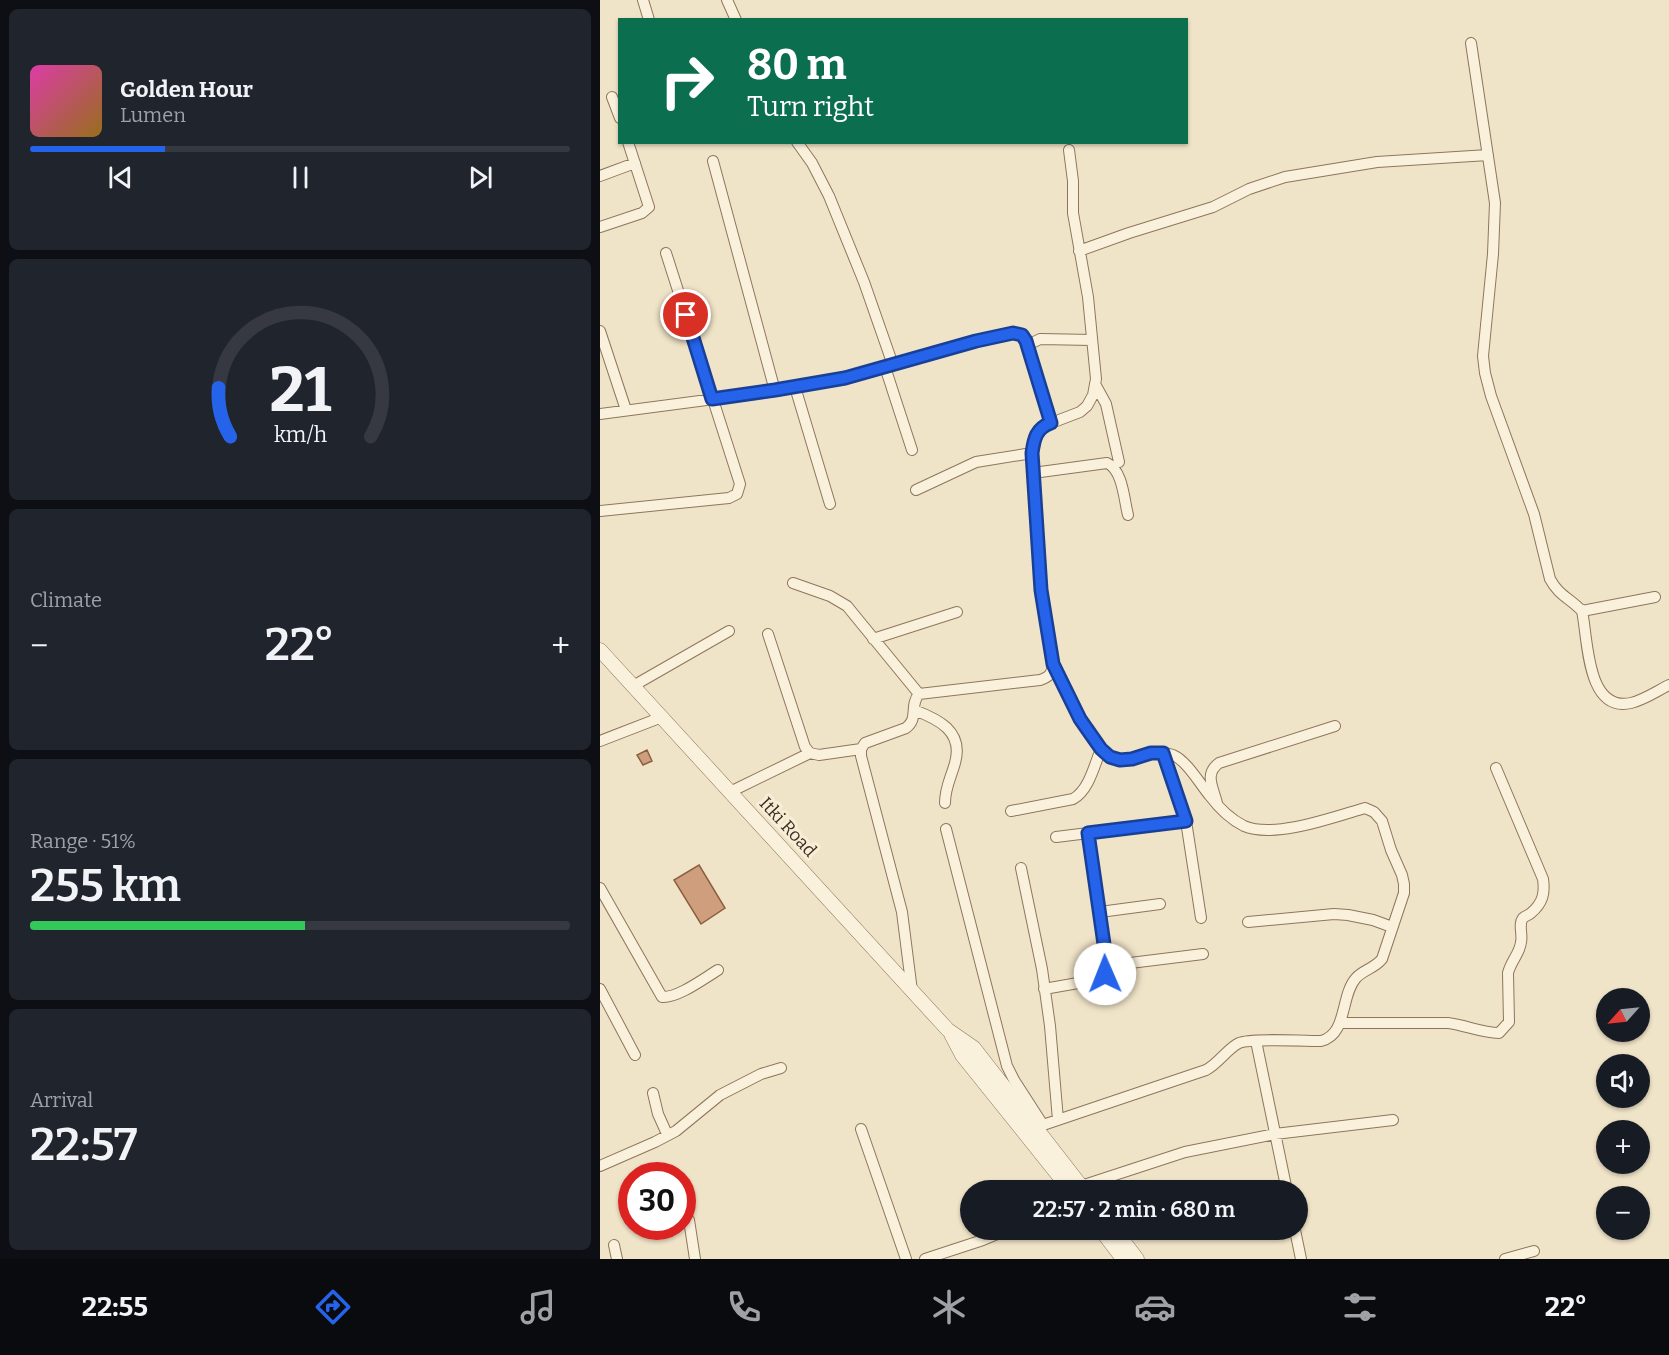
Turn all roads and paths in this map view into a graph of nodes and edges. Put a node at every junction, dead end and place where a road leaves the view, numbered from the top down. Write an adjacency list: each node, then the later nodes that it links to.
1 (643, 0): 3 (street)
2 (727, 0): 4 (street)
3 (648, 18)
4 (735, 18)
5 (1471, 44): 11 (street)
6 (612, 97): 7 (street)
7 (618, 113)
8 (629, 144): 13 (street)
9 (798, 144): 21 (street)
10 (1069, 150): 16 (street)
11 (1488, 155): 16 (street); 39 (street)
12 (714, 161): 24 (street)
13 (635, 163): 14 (street); 15 (street)
14 (600, 176)
15 (600, 227)
16 (1079, 251): 19 (street)
17 (666, 253): 25 (street)
18 (600, 331): 26 (street)
19 (1092, 340): 20 (street); 22 (street)
20 (1026, 341): 21 (street); 28 (street)
21 (889, 366): 23 (street); 29 (street)
22 (1095, 384): 28 (street); 31 (street)
23 (795, 387): 24 (street); 34 (street)
24 (775, 390): 25 (street)
25 (712, 399): 26 (street); 35 (street)
26 (626, 410): 27 (street)
27 (600, 414)
28 (1051, 423): 30 (street)
29 (912, 450)
30 (1032, 453): 32 (street); 33 (street)
31 (1119, 462)
32 (1033, 473): 36 (street); 45 (street)
33 (916, 490)
34 (830, 504)
35 (600, 511)
36 (1128, 515)
37 (793, 583): 43 (street)
38 (1654, 597): 39 (street)
39 (1582, 611): 46 (street)
40 (957, 612): 43 (street)
41 (729, 631): 47 (street)
42 (768, 634): 55 (street)
43 (873, 639): 48 (street)
44 (600, 650): 47 (street, Itki Road)
45 (1053, 664): 48 (street); 54 (street)
46 (1669, 685)
47 (633, 686): 50 (street, Itki Road)
48 (919, 694): 49 (street)
49 (914, 710): 53 (street); 59 (street)
50 (662, 717): 52 (street); 58 (street, Itki Road)
51 (1335, 726): 60 (street)
52 (600, 741)
53 (861, 749): 55 (street); 78 (street)
54 (1101, 749): 56 (street); 61 (street)
55 (810, 753): 58 (street)
56 (1163, 753): 60 (street); 62 (street)
57 (1496, 768): 79 (street)
58 (730, 792): 78 (street, Itki Road)
59 (945, 803)
60 (1217, 806): 72 (street)
61 (1011, 811)
62 (1186, 821): 64 (street); 70 (street)
63 (946, 829): 87 (street)
64 (1088, 833): 65 (street); 69 (street)
65 (1056, 837)
66 (1021, 868): 77 (street)
67 (600, 888): 75 (street)
68 (1160, 904): 69 (street)
69 (1100, 912): 74 (street)
70 (1201, 918)
71 (1248, 922): 72 (street)
72 (1392, 927): 79 (street)
73 (1203, 954): 74 (street)
74 (1106, 966): 77 (street)
75 (718, 970)
76 (600, 989): 82 (street)
77 (1044, 989): 85 (street)
78 (912, 992): 80 (street, Itki Road)
79 (1340, 1023): 81 (street)
80 (948, 1030): 87 (street); 92 (street)
81 (1256, 1041): 85 (street); 90 (street)
82 (635, 1055)
83 (781, 1068): 89 (street)
84 (653, 1093): 89 (street)
85 (1058, 1120): 87 (street)
86 (1393, 1120): 90 (street)
87 (1040, 1126): 93 (street)
88 (861, 1129): 105 (street)
89 (667, 1134): 91 (street)
90 (1275, 1134): 94 (street); 95 (street)
91 (600, 1166)
92 (1071, 1180)
93 (1073, 1180)
94 (1105, 1180)
95 (1285, 1180)
96 (692, 1240): 104 (street)
97 (983, 1240): 106 (street)
98 (1109, 1240): 107 (street)
99 (1123, 1240): 108 (street)
100 (1297, 1240): 109 (street)
101 (614, 1245): 103 (street)
102 (1534, 1251): 110 (street)
103 (617, 1259)
104 (695, 1259)
105 (906, 1259)
106 (925, 1259)
107 (1123, 1259)
108 (1137, 1259)
109 (1301, 1259)
110 (1505, 1259)

